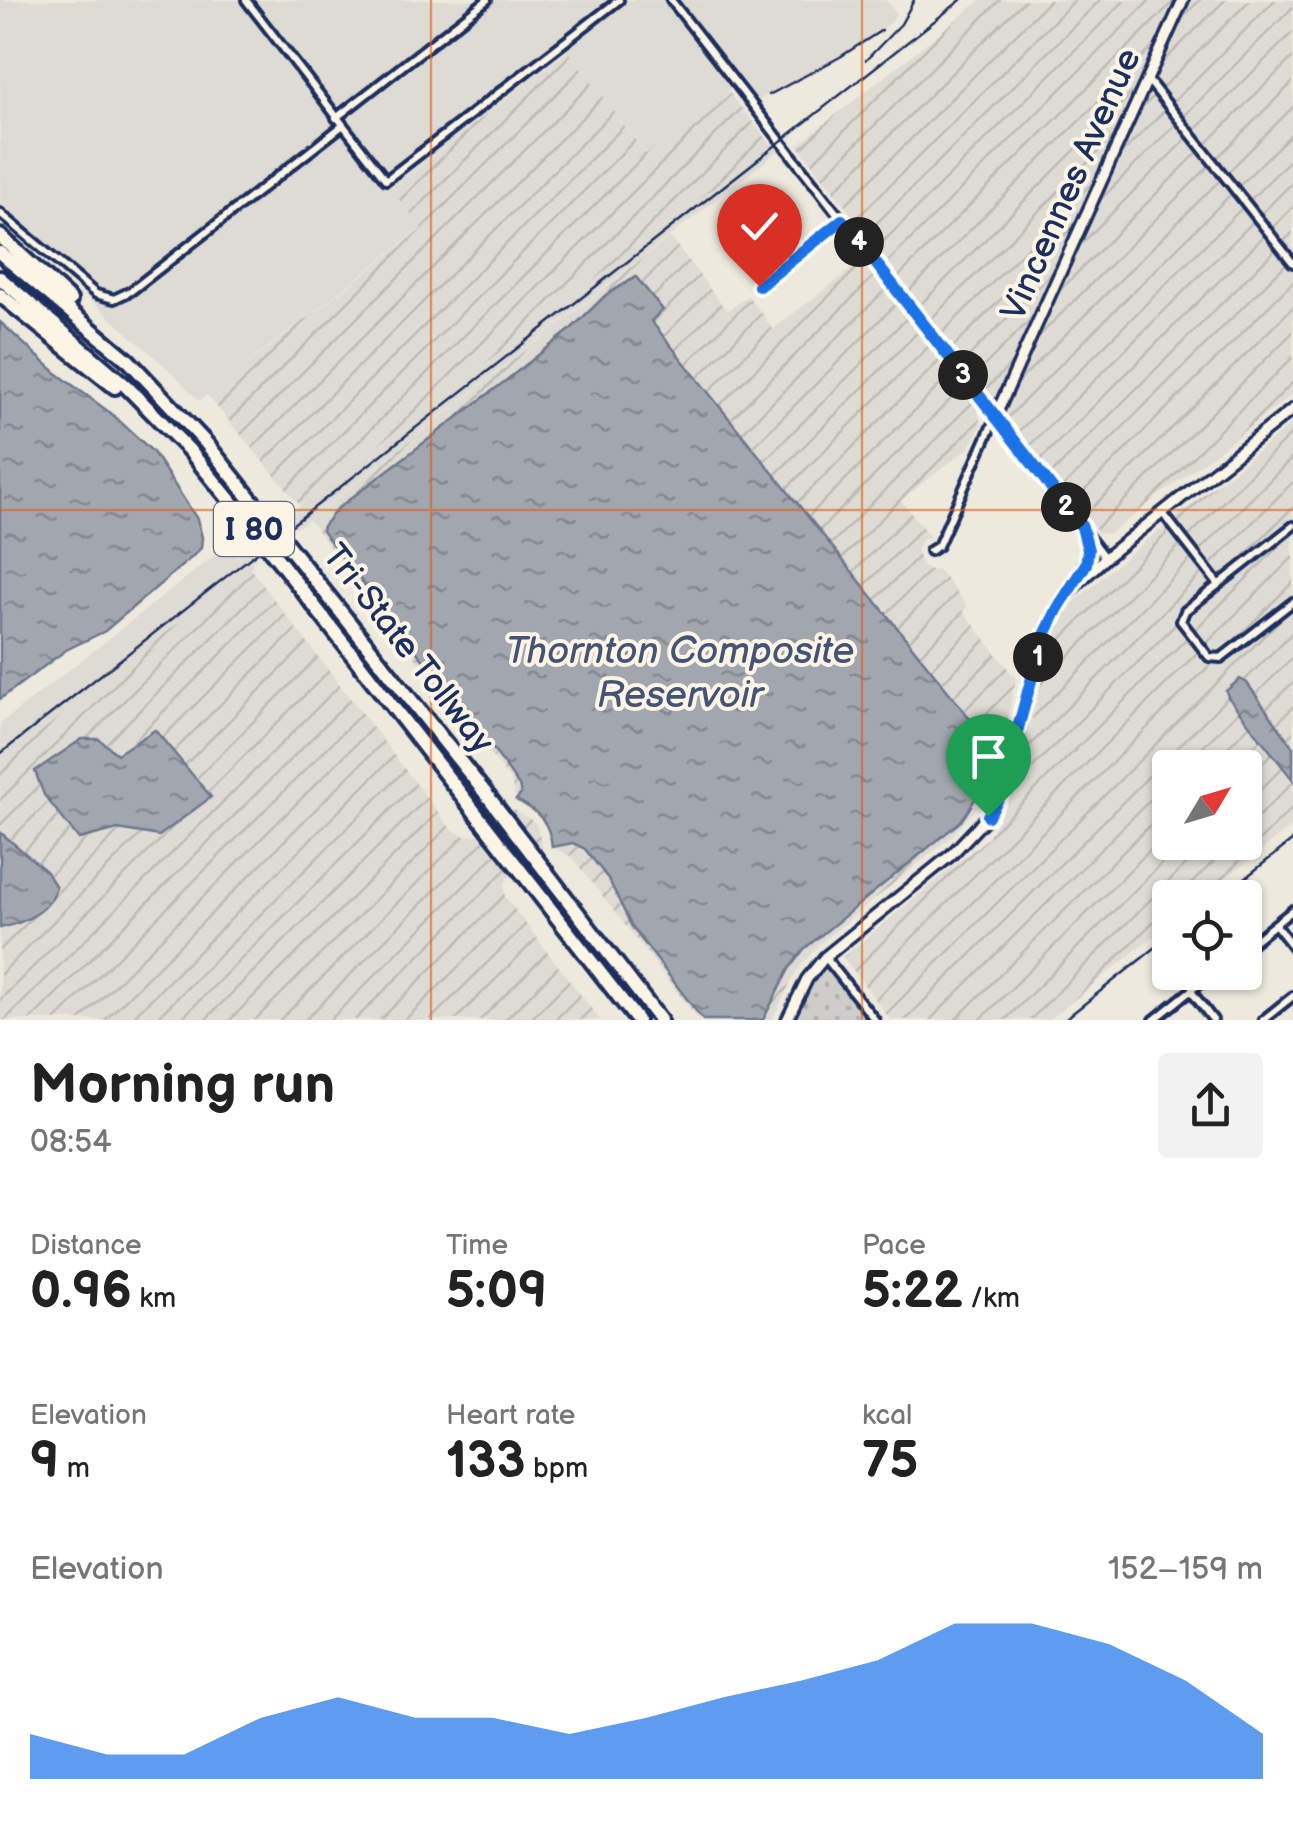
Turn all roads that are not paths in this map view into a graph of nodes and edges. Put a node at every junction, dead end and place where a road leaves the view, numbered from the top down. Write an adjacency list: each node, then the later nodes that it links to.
1 (246, 0): 7 (street)
2 (487, 0): 7 (street)
3 (619, 0): 8 (street)
4 (671, 0): 10 (street)
5 (1182, 0): 6 (street, Vincennes Avenue)
6 (1147, 80): 13 (street); 19 (street, Vincennes Avenue)
7 (336, 118): 8 (street)
8 (342, 126): 9 (street)
9 (0, 212)
10 (842, 220): 15 (street); 19 (street)
11 (0, 236): 17 (highway)
12 (0, 253): 17 (highway, Tri-State Tollway / I 80)
13 (1293, 263)
14 (0, 278): 20 (highway, Tri-State Tollway / I 80)
15 (759, 286)
16 (0, 295): 20 (highway)
17 (90, 326): 37 (highway, Tri-State Tollway / I 80)
18 (1293, 408): 21 (street)
19 (995, 416): 23 (street); 24 (street, Vincennes Avenue)
20 (188, 450): 36 (highway, Tri-State Tollway / I 80)
21 (1162, 512): 25 (street); 26 (street)
22 (1293, 526): 26 (street)
23 (1082, 527): 25 (street); 27 (street)
24 (930, 550)
25 (1106, 558): 27 (street)
26 (1218, 584): 28 (street)
27 (1073, 588): 33 (street)
28 (1293, 602)
29 (1293, 910): 30 (street)
30 (1275, 924): 31 (street); 32 (street)
31 (1262, 934)
32 (1293, 947)
33 (825, 957): 38 (street); 39 (street)
34 (1191, 991): 40 (street); 41 (street)
35 (1293, 996): 42 (street)
36 (637, 1020)
37 (660, 1020)
38 (787, 1020)
39 (875, 1020)
40 (1154, 1020)
41 (1213, 1020)
42 (1263, 1020)

